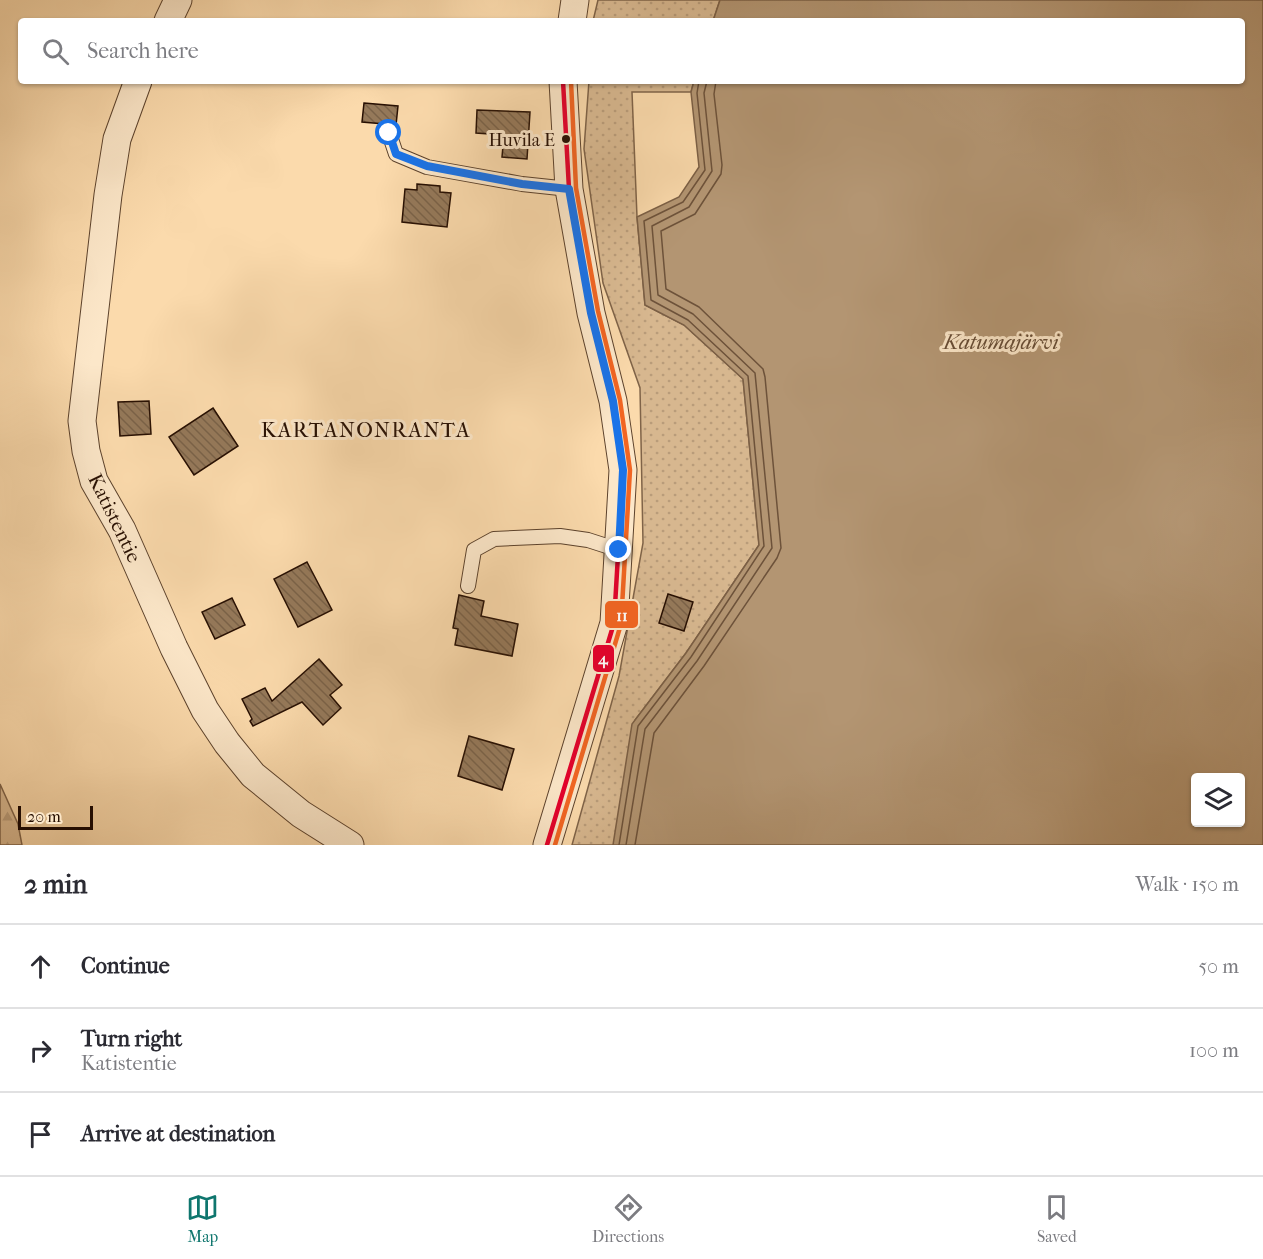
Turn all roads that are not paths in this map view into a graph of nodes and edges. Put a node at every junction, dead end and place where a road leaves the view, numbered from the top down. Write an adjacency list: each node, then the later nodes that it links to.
1 (178, 0): 3 (street)
2 (575, 0): 4 (street)
3 (169, 18)
4 (572, 18)
5 (137, 84): 11 (street, Katistentie)
6 (563, 84): 8 (street)
7 (389, 133): 8 (lane)
8 (569, 189): 9 (street)
9 (619, 550): 10 (lane); 12 (street)
10 (468, 586)
11 (350, 845)
12 (547, 845)

